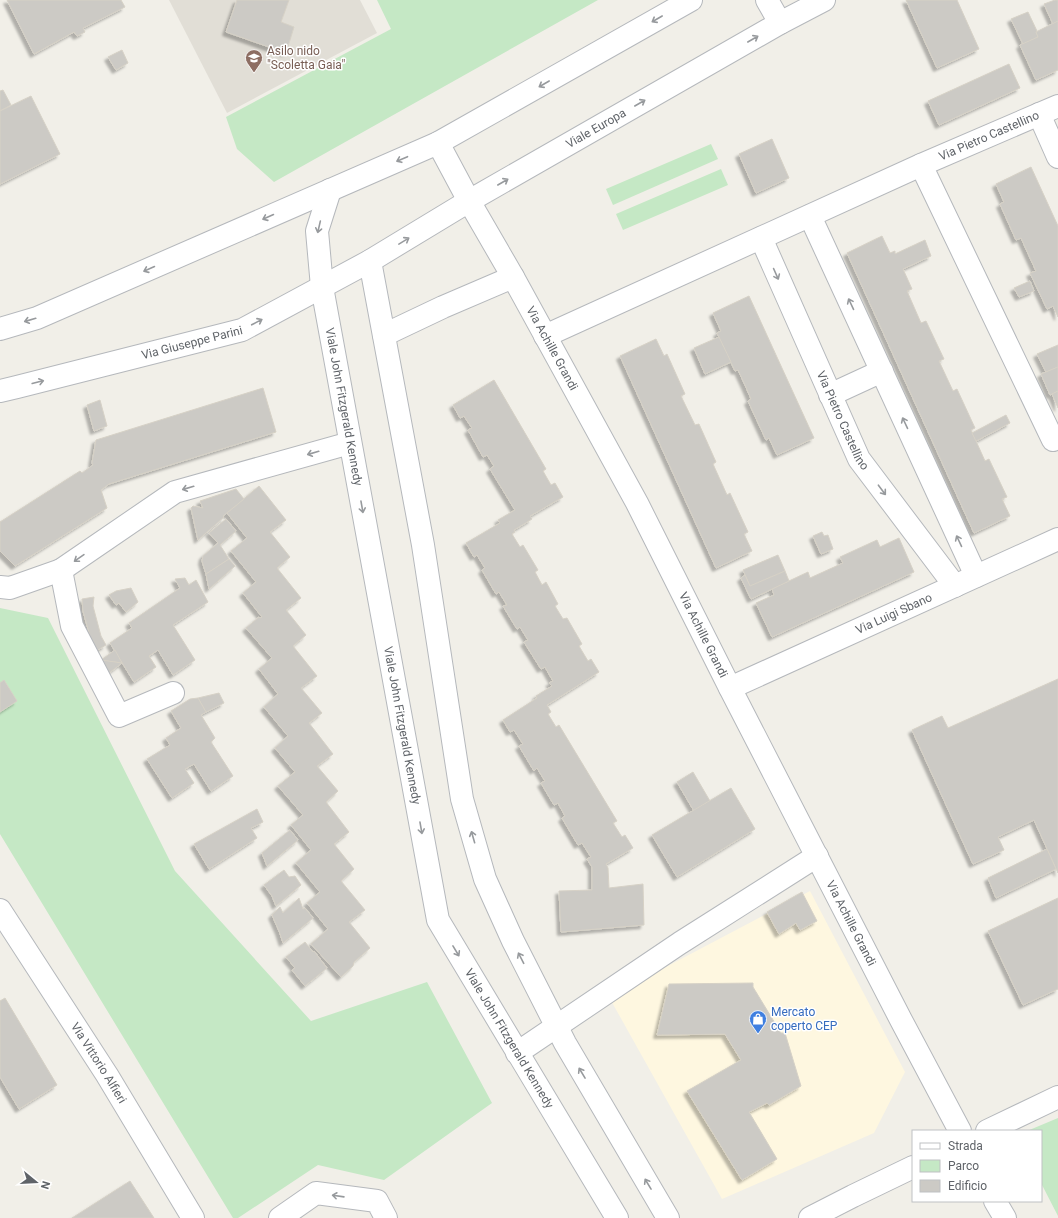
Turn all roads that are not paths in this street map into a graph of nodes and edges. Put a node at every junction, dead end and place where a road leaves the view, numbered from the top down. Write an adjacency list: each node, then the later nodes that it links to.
1 (691, 0): 6 (street, one-way to 6)
2 (767, 0): 4 (street)
3 (824, 0): 4 (street, Viale Europa)
4 (780, 23): 10 (street, Viale Europa, one-way to 4)
5 (1048, 110): 7 (street); 8 (street, Via Pietro Castellino)
6 (438, 143): 9 (street, one-way to 9); 10 (street, Via Achille Grandi)
7 (1058, 157)
8 (922, 165): 11 (street, Via Pietro Castellino); 22 (street)
9 (330, 190): 15 (street, Viale John Fitzgerald Kennedy, one-way to 15); 16 (street, one-way to 16)
10 (469, 201): 13 (street, Viale Europa, one-way to 10); 14 (street, Via Achille Grandi)
11 (810, 216): 12 (street, Via Pietro Castellino); 19 (street, one-way to 11)
12 (761, 238): 18 (street, Via Pietro Castellino); 21 (street, Via Pietro Castellino, one-way to 21)
13 (370, 261): 15 (street, Via Giuseppe Parini); 17 (street)
14 (513, 277): 17 (street); 18 (street, Via Achille Grandi)
15 (322, 287): 20 (street, Via Giuseppe Parini, one-way to 15); 23 (street, Viale John Fitzgerald Kennedy)
16 (0, 329)
17 (384, 335): 33 (street, one-way to 17)
18 (545, 336): 29 (street, Via Achille Grandi)
19 (882, 371): 21 (street); 26 (street, one-way to 19)
20 (0, 390)
21 (830, 395): 28 (street, Via Pietro Castellino, one-way to 28)
22 (1058, 438)
23 (350, 443): 25 (street, one-way to 25); 34 (street, Viale John Fitzgerald Kennedy, one-way to 34)
24 (1058, 539): 26 (street, Via Luigi Sbano)
25 (61, 570): 27 (street); 30 (street)
26 (976, 576): 28 (street, Via Luigi Sbano)
27 (0, 586)
28 (955, 586): 29 (street, Via Luigi Sbano)
29 (730, 688): 31 (street, Via Achille Grandi)
30 (173, 693)
31 (817, 856): 33 (street); 36 (street, Via Achille Grandi)
32 (0, 910): 43 (street, Via Vittorio Alfieri)
33 (556, 1026): 34 (street); 46 (street, one-way to 33)
34 (517, 1053): 45 (street, Viale John Fitzgerald Kennedy)
35 (1058, 1097): 37 (street)
36 (959, 1130)
37 (989, 1130)
38 (912, 1167): 39 (street)
39 (886, 1180): 40 (street); 47 (street)
40 (912, 1182)
41 (996, 1202): 48 (street)
42 (382, 1210): 44 (street, one-way to 44)
43 (193, 1218)
44 (280, 1218)
45 (618, 1218)
46 (668, 1218)
47 (810, 1218)
48 (1005, 1218)

